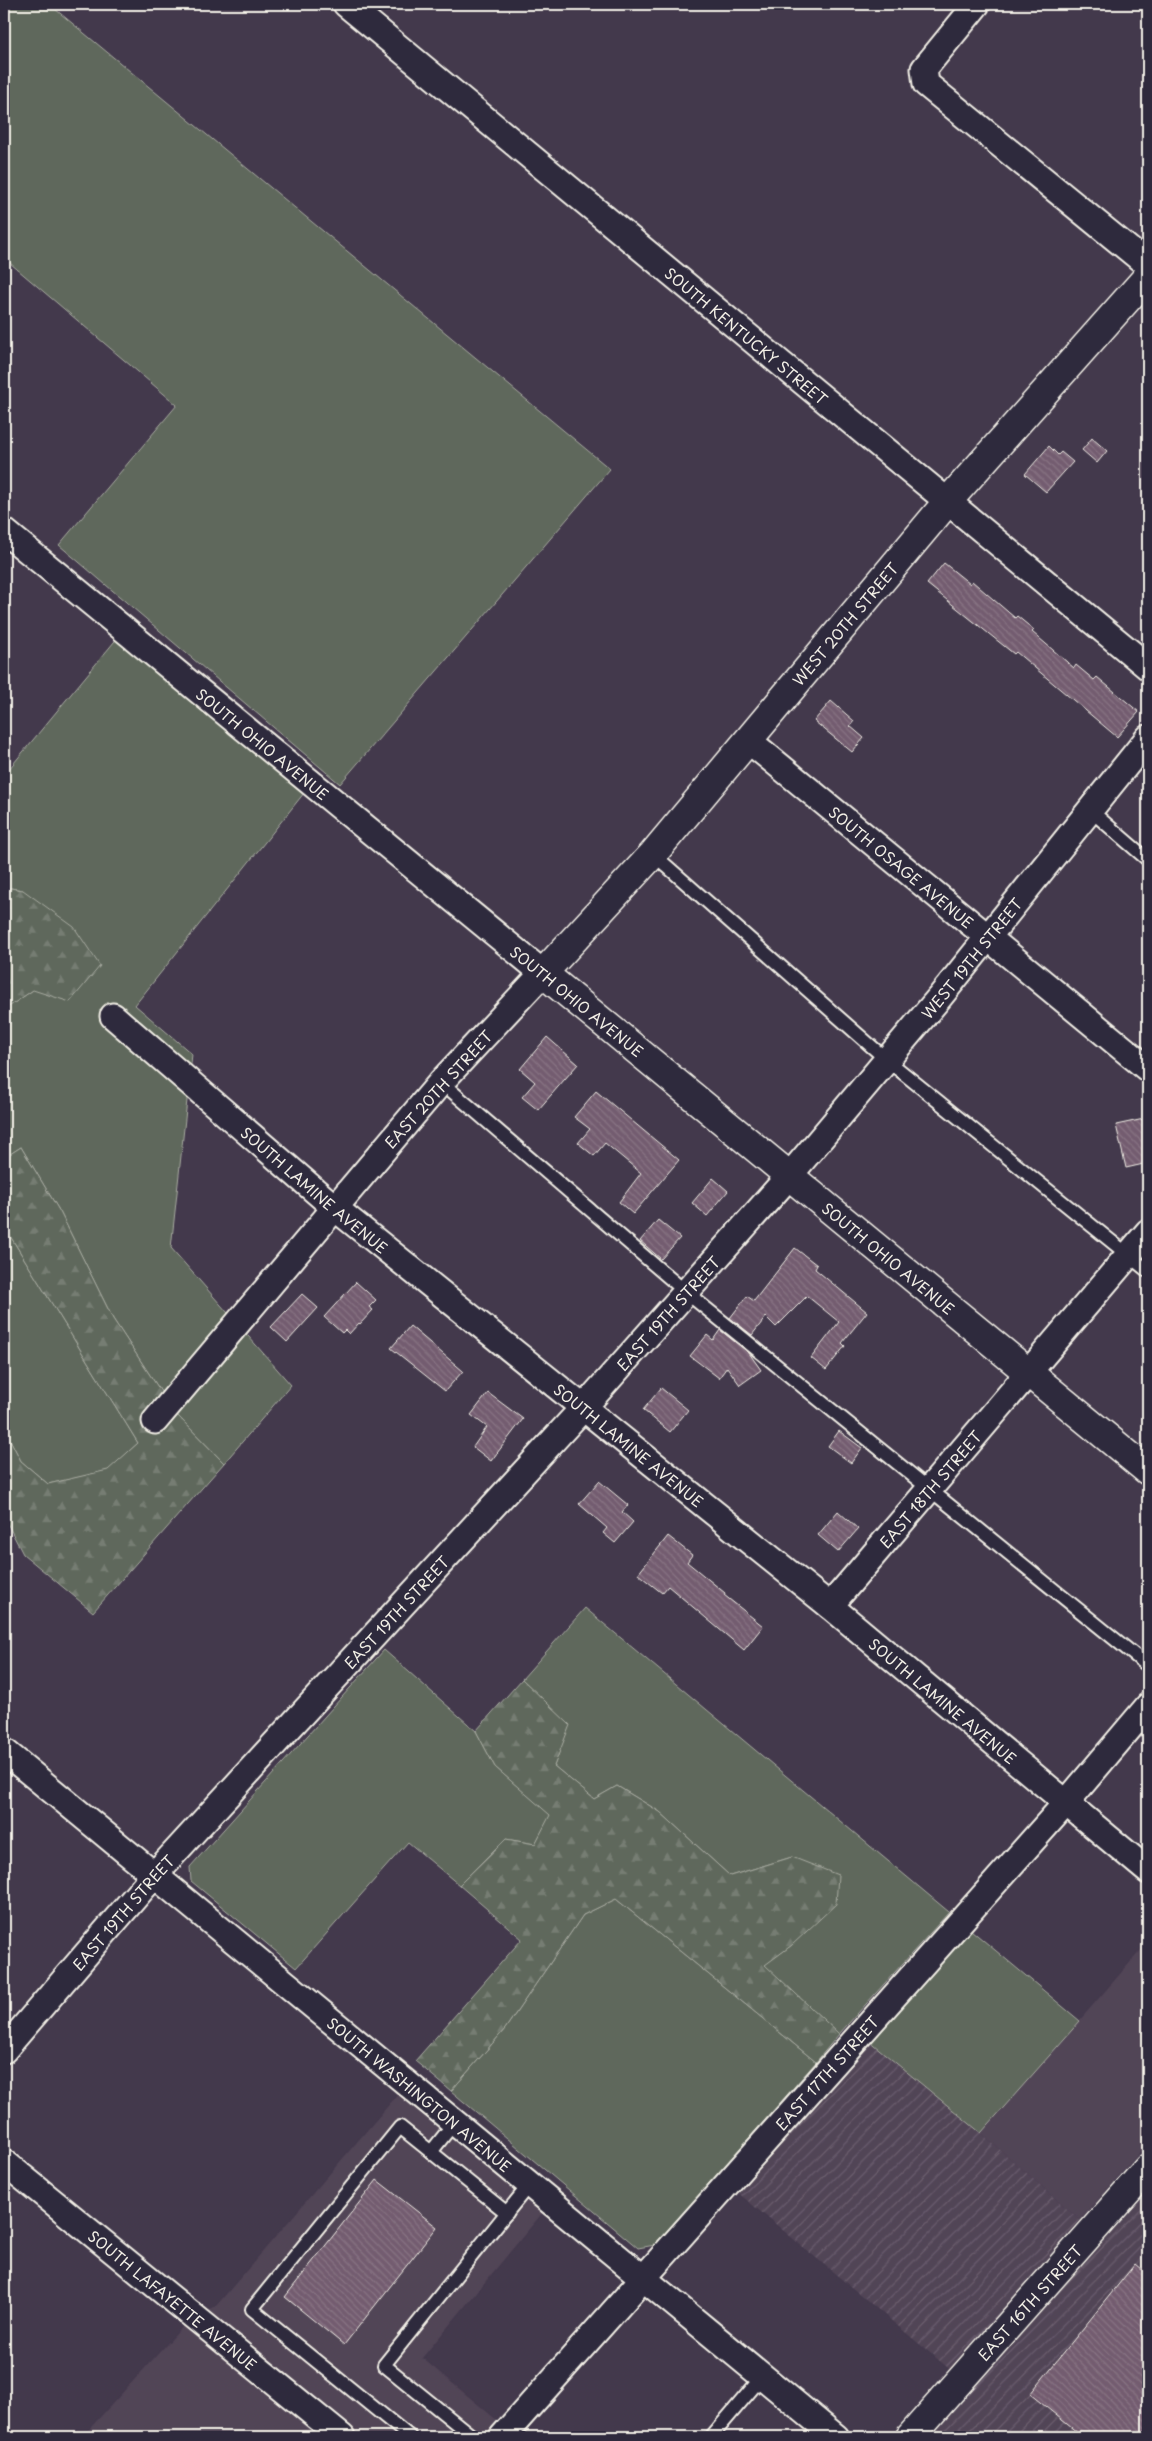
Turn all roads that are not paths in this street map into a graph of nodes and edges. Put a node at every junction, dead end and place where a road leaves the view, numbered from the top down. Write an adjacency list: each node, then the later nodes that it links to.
1 (346, 4): 5 (street, SOUTH KENTUCKY STREET)
2 (977, 4): 3 (street)
3 (1148, 265)
4 (1148, 276): 5 (street, WEST 20TH STREET)
5 (948, 501): 7 (street, SOUTH KENTUCKY STREET); 9 (street, WEST 20TH STREET)
6 (4, 531): 14 (street, SOUTH OHIO AVENUE)
7 (1148, 667)
8 (1148, 738): 10 (street, WEST 19TH STREET)
9 (748, 740): 11 (street, WEST 20TH STREET); 13 (street, SOUTH OSAGE AVENUE)
10 (1090, 810): 12 (lane); 13 (street, WEST 19TH STREET)
11 (653, 854): 14 (street, WEST 20TH STREET); 16 (lane)
12 (1148, 860)
13 (988, 937): 16 (street, WEST 19TH STREET); 17 (street, SOUTH OSAGE AVENUE)
14 (543, 973): 18 (street, EAST 20TH STREET); 19 (street, SOUTH OHIO AVENUE)
15 (112, 1016): 20 (street, SOUTH LAMINE AVENUE)
16 (887, 1060): 19 (street, WEST 19TH STREET); 22 (lane)
17 (1148, 1069)
18 (441, 1082): 20 (street, EAST 20TH STREET); 24 (lane)
19 (790, 1175): 24 (street, EAST 19TH STREET); 25 (street, SOUTH OHIO AVENUE)
20 (335, 1208): 26 (street, SOUTH LAMINE AVENUE); 27 (street, EAST 20TH STREET)
21 (1148, 1232): 22 (street, EAST 18TH STREET)
22 (1129, 1255): 23 (lane); 25 (street, EAST 18TH STREET)
23 (1148, 1271)
24 (687, 1293): 26 (street, EAST 19TH STREET); 29 (lane)
25 (1028, 1373): 28 (street, SOUTH OHIO AVENUE); 29 (street, EAST 18TH STREET)
26 (584, 1407): 30 (street, SOUTH LAMINE AVENUE); 36 (street, EAST 19TH STREET)
27 (155, 1421)
28 (1148, 1471)
29 (929, 1489): 30 (street, EAST 18TH STREET); 31 (lane)
30 (830, 1606): 34 (street, SOUTH LAMINE AVENUE)
31 (1148, 1666)
32 (1148, 1706): 34 (street, EAST 17TH STREET)
33 (4, 1751): 36 (street, SOUTH WASHINGTON AVENUE)
34 (1066, 1803): 35 (street, SOUTH LAMINE AVENUE); 44 (street, EAST 17TH STREET)
35 (1148, 1871)
36 (156, 1874): 37 (street, EAST 19TH STREET); 38 (street, SOUTH WASHINGTON AVENUE)
37 (4, 2050)
38 (454, 2123): 39 (lane); 42 (street, SOUTH WASHINGTON AVENUE)
39 (431, 2152): 43 (lane); 47 (lane)
40 (4, 2162): 46 (street, SOUTH LAFAYETTE AVENUE)
41 (1148, 2168): 52 (street, EAST 16TH STREET)
42 (529, 2185): 43 (lane); 44 (street, SOUTH WASHINGTON AVENUE)
43 (506, 2213): 48 (lane)
44 (642, 2279): 45 (street, SOUTH WASHINGTON AVENUE); 49 (street, EAST 17TH STREET)
45 (762, 2377): 50 (lane); 51 (street, SOUTH WASHINGTON AVENUE)
46 (342, 2437)
47 (410, 2437)
48 (473, 2437)
49 (502, 2437)
50 (710, 2437)
51 (836, 2437)
52 (910, 2437)

